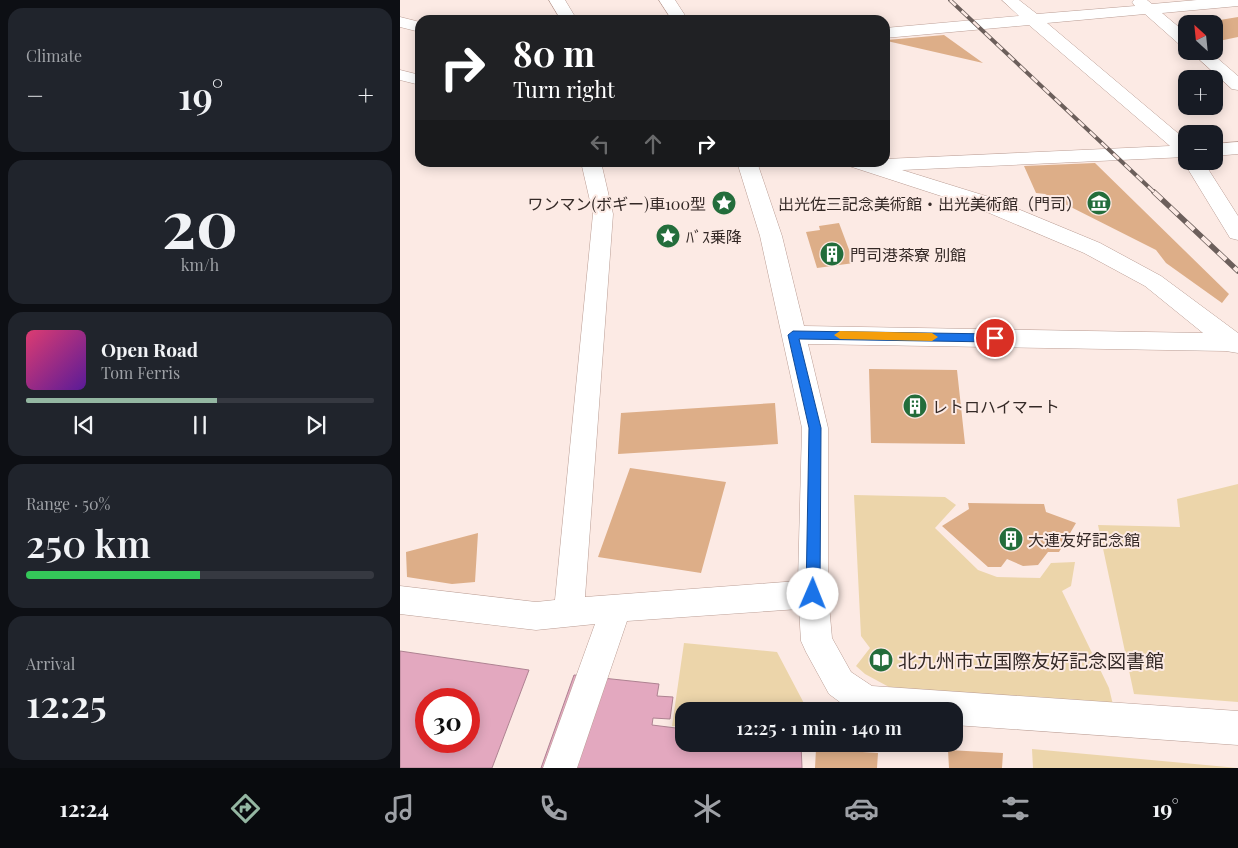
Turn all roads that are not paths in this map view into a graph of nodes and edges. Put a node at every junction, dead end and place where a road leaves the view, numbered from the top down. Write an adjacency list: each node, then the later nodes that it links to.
1 (557, 0): 6 (street)
2 (668, 0): 7 (street)
3 (1010, 0): 8 (street)
4 (1238, 1): 5 (street)
5 (1143, 4): 8 (street); 12 (street)
6 (566, 15)
7 (677, 15)
8 (1031, 19): 11 (street); 17 (street)
9 (400, 22): 10 (street)
10 (415, 26)
11 (890, 33)
12 (1178, 34)
13 (1209, 60): 16 (street)
14 (400, 75): 15 (street)
15 (415, 79)
16 (1238, 85)
17 (1178, 143)
18 (1238, 148): 19 (street)
19 (1223, 149)
20 (1178, 150): 21 (street)
21 (890, 163)
22 (592, 167): 32 (street)
23 (749, 167): 27 (street)
24 (884, 167): 28 (street)
25 (1199, 170): 26 (street)
26 (1238, 233)
27 (793, 335): 28 (street); 29 (street)
28 (1236, 344)
29 (813, 594): 31 (street); 33 (street)
30 (400, 600): 32 (street)
31 (616, 608): 32 (street); 34 (street)
32 (569, 612)
33 (1238, 728)
34 (560, 768)

